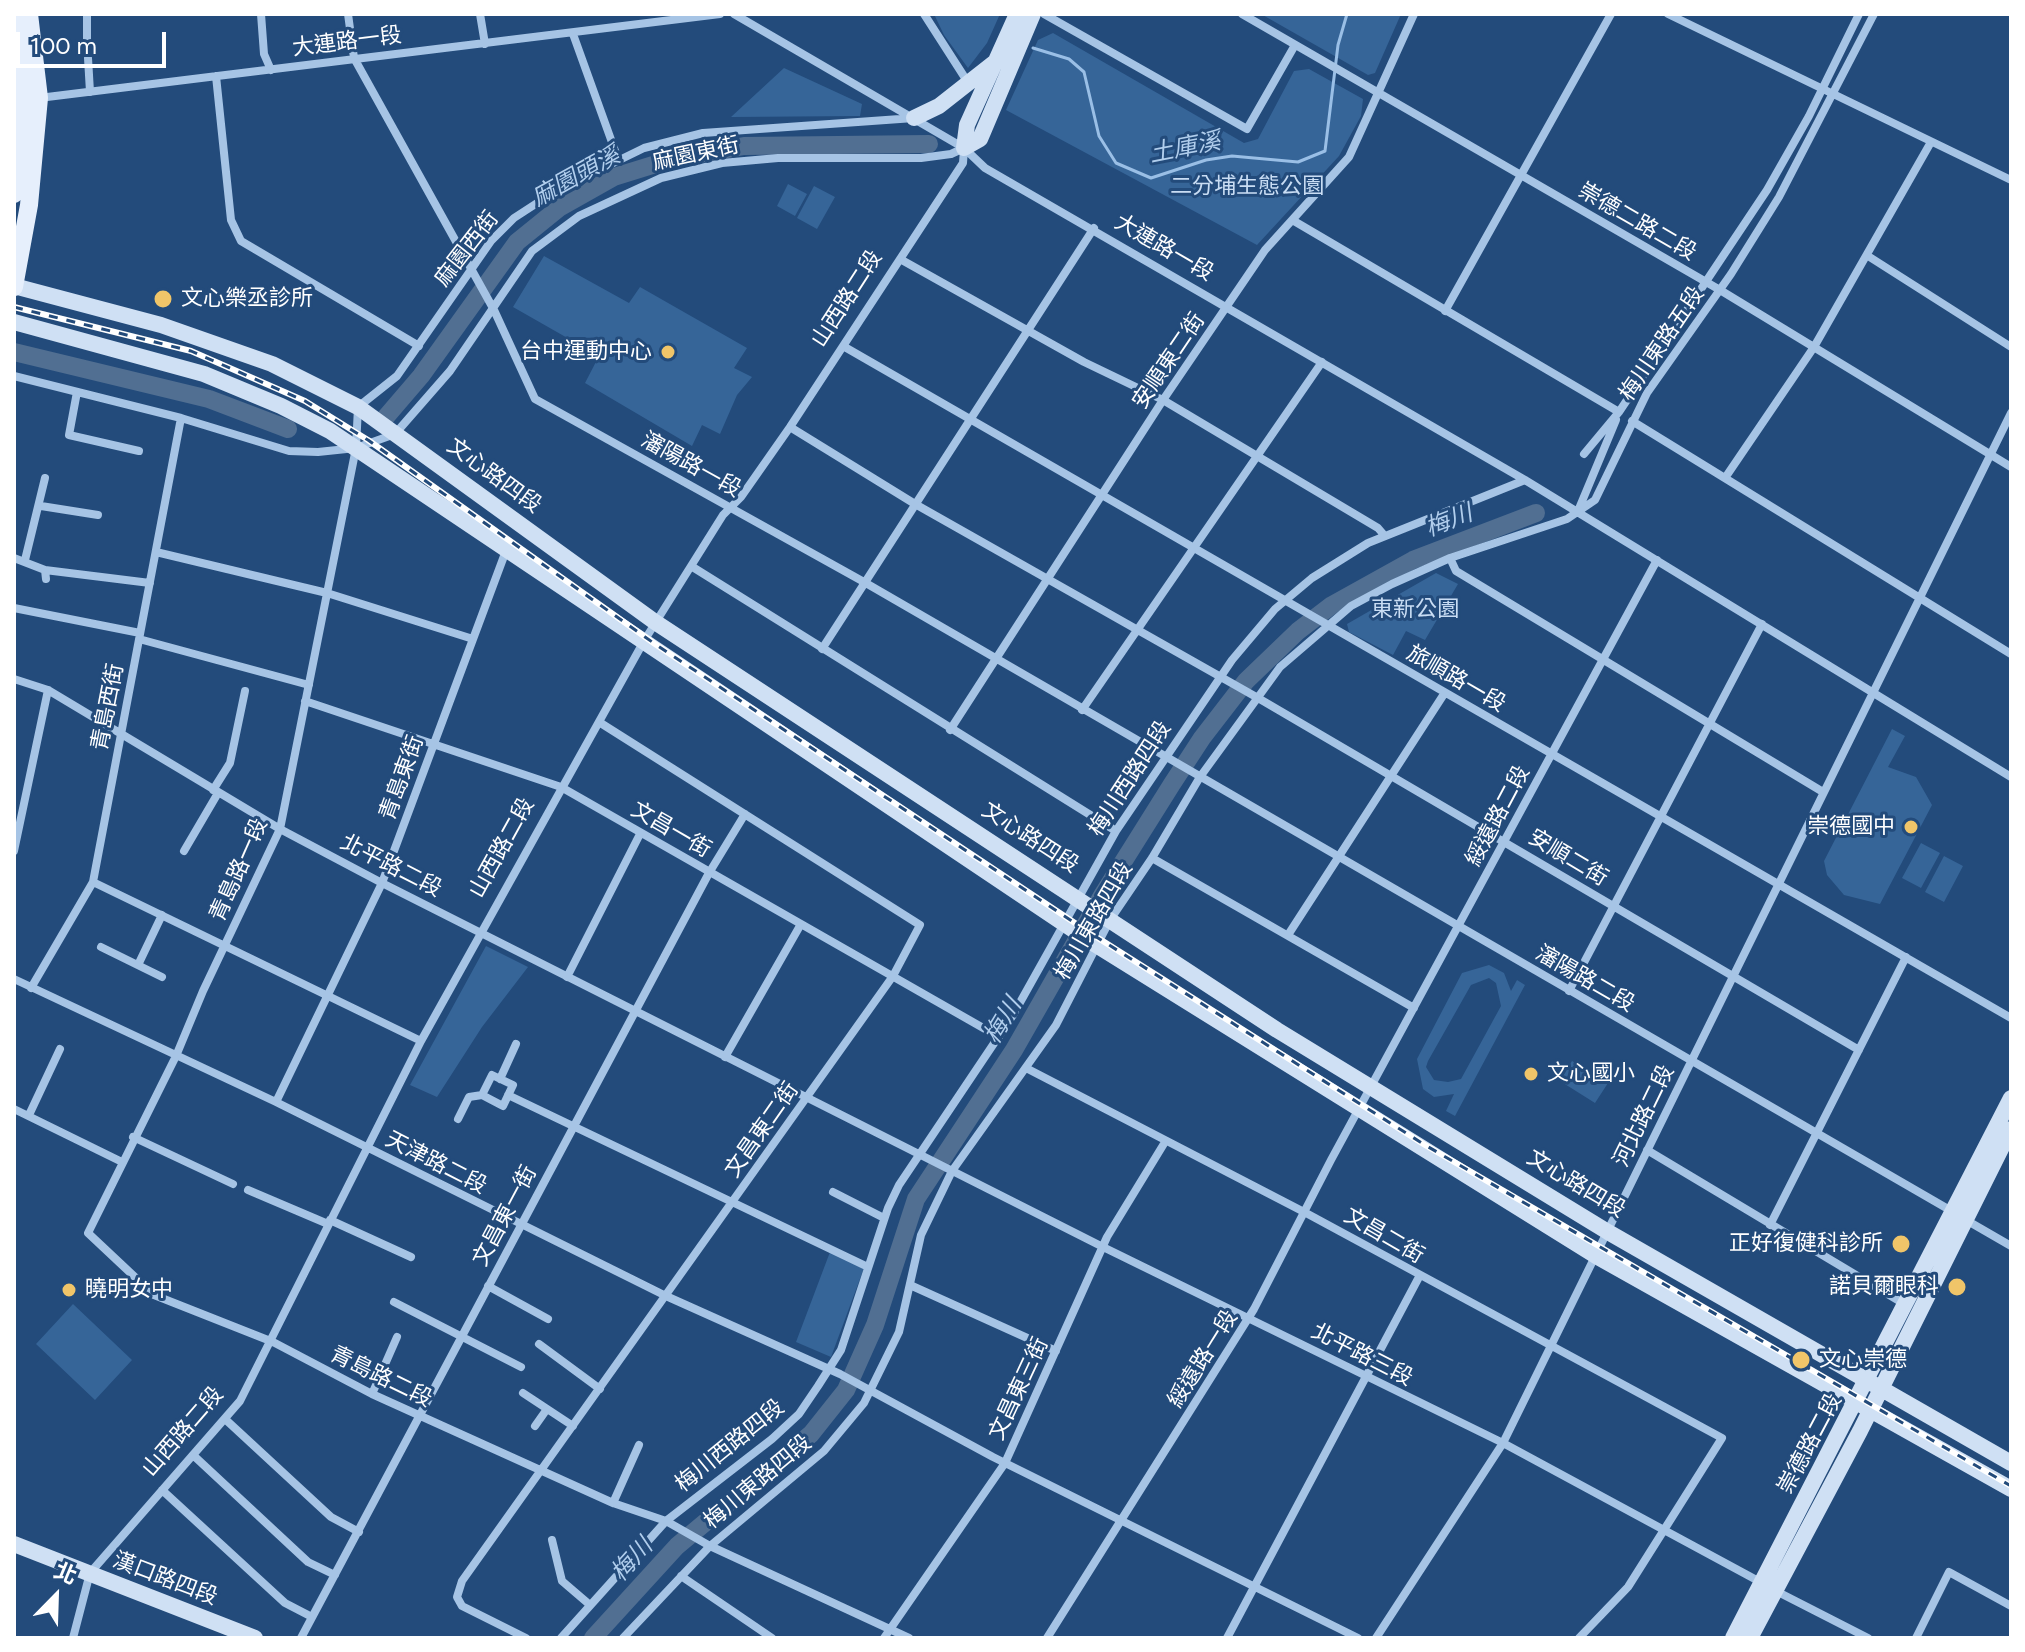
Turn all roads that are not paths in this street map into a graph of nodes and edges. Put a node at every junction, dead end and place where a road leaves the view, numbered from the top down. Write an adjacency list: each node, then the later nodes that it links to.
1 (29, 14): 33 (main road)
2 (87, 14): 30 (street)
3 (261, 14): 26 (street)
4 (348, 14): 24 (street)
5 (480, 14): 22 (street)
6 (643, 14): 20 (street)
7 (720, 14): 20 (street, 大連路一段)
8 (734, 14): 34 (street, 大連路一段)
9 (924, 14): 28 (street)
10 (1017, 14): 25 (main road, 山西路二段)
11 (1033, 14): 36 (main road, 山西路二段)
12 (1044, 14): 23 (street)
13 (1242, 14): 23 (street, 崇德二路二段)
14 (1414, 14): 32 (street, 安順東二街)
15 (1611, 14): 38 (street)
16 (1668, 14): 29 (street)
17 (1859, 14): 29 (street, 梅川東路五段)
18 (1874, 14): 31 (street, 梅川東路五段)
19 (14, 21): 33 (main road)
20 (644, 24): 21 (street, 大連路一段)
21 (573, 34): 22 (street, 大連路一段); 37 (street)
22 (485, 44): 24 (street, 大連路一段)
23 (1295, 45): 32 (street, 崇德二路二段)
24 (354, 58): 26 (street, 大連路一段); 45 (street, 瀋陽路一段)
25 (996, 61): 28 (main road); 36 (main road, 山西路二段)
26 (271, 70): 27 (street, 大連路一段)
27 (216, 76): 30 (street, 大連路一段); 54 (street)
28 (967, 81): 34 (main road)
29 (1823, 88): 31 (street); 46 (street, 梅川東路五段)
30 (90, 92): 33 (street, 大連路一段)
31 (1835, 94): 35 (street); 48 (street, 梅川東路五段)
32 (1380, 95): 38 (street, 崇德二路二段); 41 (street, 安順東二街)
33 (26, 99): 40 (main road); 47 (main road)
34 (914, 118): 36 (street, 大連路一段); 37 (street, 麻園西街)
35 (1931, 142): 39 (street); 43 (street)
36 (964, 148): 42 (street, 大連路一段); 44 (street, 山西路二段); 50 (street, 麻園東街)
37 (618, 159): 45 (street, 麻園西街)
38 (1523, 176): 46 (street, 崇德二路二段); 51 (street)
39 (2011, 180)
40 (14, 194)
41 (1294, 221): 49 (street, 安順東二街); 51 (street)
42 (1094, 228): 49 (street, 大連路一段); 53 (street)
43 (1868, 256): 56 (street); 57 (street)
44 (900, 259): 53 (street); 55 (street, 山西路二段)
45 (470, 266): 50 (street, 瀋陽路一段); 54 (street, 麻園西街)
46 (1706, 283): 48 (street, 崇德二路二段); 63 (street, 梅川東路五段)
47 (14, 287): 62 (main road, 文心路四段)
48 (1720, 290): 56 (street, 崇德二路二段); 67 (street, 梅川東路五段)
49 (1229, 306): 58 (street, 大連路一段); 61 (street, 安順東二街)
50 (494, 310): 69 (street, 麻園東街); 82 (street, 瀋陽路一段)
51 (1445, 311): 63 (street)
52 (14, 322): 70 (main road)
53 (1027, 329): 61 (street); 66 (street)
54 (419, 346): 62 (street, 麻園西街)
55 (843, 346): 66 (street, 旅順路一段); 68 (street, 山西路二段)
56 (1814, 347): 73 (street, 崇德二路二段); 77 (street)
57 (2011, 347)
58 (1322, 362): 74 (street); 78 (street, 大連路一段)
59 (14, 376): 60 (street, 麻園東街)
60 (77, 392): 65 (street, 麻園東街); 71 (street)
61 (1163, 400): 74 (street); 79 (street, 安順東二街)
62 (358, 407): 69 (main road, 文心路四段); 70 (street)
63 (1619, 412): 72 (street, 梅川東路五段); 83 (street, 梅川東路五段)
64 (2011, 413): 73 (street, 河北路二段)
65 (181, 418): 70 (street, 麻園東街); 88 (street, 青島西街)
66 (969, 421): 79 (street, 旅順路一段); 80 (street)
67 (1632, 421): 77 (street); 83 (street, 梅川東路五段)
68 (790, 427): 80 (street, 安順二街); 82 (street, 山西路二段)
69 (395, 434): 70 (street, 麻園東街); 101 (main road, 文心路四段)
70 (356, 448): 86 (main road); 97 (street, 青島路一段)
71 (139, 451)
72 (1584, 454)
73 (1990, 455): 75 (street, 崇德二路二段); 98 (street, 河北路二段)
74 (1257, 456): 85 (street); 87 (street)
75 (2011, 467)
76 (45, 478): 81 (street)
77 (1725, 478): 98 (street)
78 (1525, 480): 83 (street, 大連路一段); 85 (street, 梅川西路四段)
79 (1101, 497): 87 (street, 旅順路一段); 94 (street, 安順東二街)
80 (915, 504): 94 (street, 安順二街); 95 (street)
81 (41, 506): 84 (street); 91 (street)
82 (729, 506): 93 (street, 山西路二段); 95 (street, 瀋陽路一段)
83 (1578, 512): 90 (street, 梅川東路四段); 92 (street, 大連路一段)
84 (98, 515)
85 (1384, 535): 99 (street, 梅川西路四段)
86 (507, 547): 106 (street, 青島東街); 107 (main road)
87 (1192, 548): 99 (street, 旅順路一段); 104 (street)
88 (156, 552): 96 (street, 青島西街); 97 (street)
89 (14, 558): 91 (street)
90 (1450, 558): 102 (street, 梅川東路四段); 111 (street)
91 (25, 560): 96 (street)
92 (1657, 560): 103 (street, 大連路一段); 111 (street, 綏遠路二段)
93 (691, 566): 101 (street, 山西路二段); 108 (street)
94 (1046, 579): 104 (street, 安順二街); 110 (street, 安順東二街)
95 (864, 582): 108 (street); 110 (street, 瀋陽路一段)
96 (150, 583): 105 (street, 青島西街)
97 (327, 593): 106 (street); 114 (street, 青島路一段)
98 (1919, 596): 109 (street); 117 (street, 河北路二段)
99 (1284, 603): 102 (street, 旅順路一段); 112 (street, 梅川西路四段)
100 (14, 608): 105 (street)
101 (655, 622): 107 (street, 山西路二段); 149 (main road, 文心路四段)
102 (1323, 622): 118 (street, 旅順路一段); 119 (street, 梅川東路四段)
103 (1762, 624): 117 (street, 大連路一段); 123 (street)
104 (1137, 631): 112 (street, 安順二街); 121 (street)
105 (140, 636): 114 (street); 125 (street, 青島西街)
106 (473, 639): 126 (street, 青島東街)
107 (644, 641): 122 (street, 山西路二段); 153 (main road)
108 (822, 649): 124 (street)
109 (2011, 654)
110 (994, 658): 121 (street, 瀋陽路一段); 124 (street, 安順東二街)
111 (1602, 662): 123 (street); 127 (street, 綏遠路二段)
112 (1222, 678): 119 (street, 安順二街); 128 (street, 梅川西路四段)
113 (14, 679): 115 (street, 北平路二段)
114 (309, 685): 120 (street, 青島路一段)
115 (48, 690): 125 (street, 北平路二段); 141 (street)
116 (245, 691): 133 (street)
117 (1872, 692): 131 (street, 大連路一段); 134 (street, 河北路二段)
118 (1444, 694): 127 (street, 旅順路一段); 129 (street)
119 (1258, 698): 129 (street, 安順二街); 130 (street, 梅川東路四段)
120 (305, 701): 126 (street, 文昌一街); 137 (street, 青島路一段)
121 (1082, 710): 128 (street, 瀋陽路一段)
122 (599, 722): 132 (street, 山西路二段); 135 (street, 文昌東二街)
123 (1710, 723): 134 (street); 136 (street)
124 (950, 730): 138 (street)
125 (121, 733): 133 (street, 北平路二段); 146 (street, 青島西街)
126 (433, 746): 132 (street, 文昌一街); 147 (street, 青島東街)
127 (1551, 755): 136 (street, 旅順路一段); 140 (street, 綏遠路二段)
128 (1164, 756): 130 (street, 瀋陽路一段); 138 (street, 梅川西路四段)
129 (1392, 775): 140 (street, 安順二街); 143 (street)
130 (1200, 777): 143 (street, 瀋陽路二段); 144 (street, 梅川東路四段)
131 (2011, 777)
132 (561, 787): 139 (street, 文昌一街); 156 (street, 山西路二段)
133 (216, 791): 137 (street, 北平路二段); 142 (street)
134 (1823, 792): 148 (street, 河北路二段)
135 (745, 814): 145 (street, 文昌東一街); 163 (street, 文昌東二街)
136 (1661, 818): 148 (street, 旅順路一段); 150 (street)
137 (280, 829): 147 (street, 北平路二段); 159 (street, 青島路一段)
138 (1116, 831): 149 (street, 梅川西路四段)
139 (640, 834): 145 (street, 文昌一街); 165 (street)
140 (1506, 841): 150 (street, 安順二街); 155 (street, 綏遠路二段)
141 (14, 851)
142 (184, 851)
143 (1338, 857): 155 (street, 瀋陽路二段); 157 (street)
144 (1152, 858): 152 (street, 梅川東路四段); 157 (street)
145 (709, 873): 154 (street, 文昌一街); 172 (street, 文昌東一街)
146 (93, 882): 151 (street); 168 (street, 青島西街)
147 (382, 883): 156 (street, 北平路二段); 170 (street, 青島東街)
148 (1777, 885): 161 (street, 旅順路一段); 166 (street, 河北路二段)
149 (1076, 897): 152 (main road, 文心路四段); 153 (street, 梅川西路四段)
150 (1614, 907): 166 (street, 安順二街); 169 (street)
151 (162, 915): 159 (street); 162 (street)
152 (1110, 920): 158 (street, 梅川東路四段); 184 (main road, 文心路四段)
153 (1062, 923): 158 (main road); 174 (street, 梅川西路四段)
154 (801, 924): 163 (street, 文昌一街); 180 (street)
155 (1460, 927): 169 (street, 瀋陽路二段); 171 (street, 綏遠路二段)
156 (482, 932): 165 (street, 北平路二段); 175 (street, 山西路二段)
157 (1288, 935): 171 (street)
158 (1096, 945): 182 (street, 梅川東路四段); 191 (main road)
159 (225, 946): 170 (street); 179 (street, 青島路一段)
160 (101, 947): 162 (street)
161 (1906, 957): 173 (street, 旅順路一段); 178 (street)
162 (138, 965): 164 (street)
163 (893, 976): 174 (street, 文昌一街); 187 (street, 文昌東二街)
164 (162, 977)
165 (567, 977): 172 (street, 北平路二段)
166 (1731, 978): 178 (street, 安順二街); 181 (street, 河北路二段)
167 (14, 979): 168 (street, 天津路二段)
168 (31, 988): 179 (street, 天津路二段)
169 (1569, 991): 181 (street, 瀋陽路二段)
170 (326, 995): 175 (street); 189 (street, 青島東街)
171 (1414, 1008): 184 (street, 綏遠路二段)
172 (635, 1012): 180 (street, 北平路二段); 194 (street, 文昌東一街)
173 (2011, 1018)
174 (999, 1037): 201 (street, 梅川西路四段)
175 (421, 1041): 199 (street, 山西路二段)
176 (516, 1044): 183 (street)
177 (60, 1049): 192 (street)
178 (1859, 1050): 195 (street)
179 (176, 1056): 189 (street, 天津路二段); 196 (street, 青島路一段)
180 (725, 1057): 187 (street, 北平路二段)
181 (1691, 1061): 195 (street, 瀋陽路二段); 200 (street, 河北路二段)
182 (1026, 1068): 198 (street, 文昌二街); 203 (street, 梅川東路四段)
183 (500, 1079): 185 (street); 186 (street)
184 (1371, 1089): 191 (street, 綏遠路一段); 214 (main road, 文心路四段)
185 (482, 1095): 186 (street); 193 (street)
186 (508, 1095): 194 (street)
187 (806, 1098): 201 (street, 北平路二段); 207 (street, 文昌東二街)
188 (2011, 1098): 209 (main road, 崇德路二段)
189 (276, 1102): 199 (street, 天津路二段)
190 (14, 1109): 192 (street)
191 (1360, 1110): 208 (street, 綏遠路一段); 218 (main road)
192 (29, 1115): 202 (street)
193 (458, 1119)
194 (574, 1126): 207 (street); 212 (street, 文昌東一街)
195 (1818, 1133): 209 (street, 瀋陽路二段); 213 (street)
196 (133, 1137): 202 (street, 青島路一段); 204 (street)
197 (2009, 1137): 209 (main road, 崇德路二段)
198 (1165, 1142): 208 (street, 文昌二街); 217 (street, 文昌東三街)
199 (365, 1148): 211 (street, 山西路二段); 212 (street, 天津路二段)
200 (1647, 1150): 213 (street); 214 (street, 河北路二段)
201 (917, 1154): 203 (street, 北平路二段); 210 (street, 梅川西路四段)
202 (122, 1162): 215 (street, 青島路一段)
203 (947, 1169): 217 (street, 北平路三段); 222 (street, 梅川東路四段)
204 (233, 1184)
205 (248, 1190): 211 (street)
206 (833, 1192): 210 (street)
207 (734, 1202): 220 (street); 224 (street, 文昌東二街)
208 (1306, 1213): 221 (street, 文昌二街); 227 (street, 綏遠路一段)
209 (1959, 1215): 216 (street, 瀋陽路二段); 226 (main road, 崇德路二段); 238 (main road, 崇德路二段)
210 (884, 1218): 220 (street, 梅川西路四段)
211 (329, 1222): 219 (street); 231 (street, 山西路二段)
212 (520, 1225): 223 (street, 文昌東一街); 224 (street, 天津路二段)
213 (1770, 1225): 226 (street)
214 (1608, 1232): 218 (street, 河北路二段); 238 (main road, 文心路四段)
215 (88, 1233): 231 (street, 青島路二段)
216 (2011, 1246)
217 (1103, 1247): 227 (street, 北平路三段); 234 (street, 文昌東三街)
218 (1596, 1256): 233 (street, 河北路二段); 243 (main road)
219 (411, 1257)
220 (868, 1267): 236 (street, 梅川西路四段)
221 (1419, 1277): 233 (street, 文昌二街); 237 (street)
222 (910, 1285): 234 (street); 240 (street, 梅川東路四段)
223 (488, 1286): 228 (street); 229 (street, 文昌東一街)
224 (666, 1296): 236 (street, 天津路二段); 239 (street, 文昌東二街)
225 (394, 1302): 229 (street)
226 (1907, 1305): 238 (main road, 崇德路二段)
227 (1250, 1318): 237 (street, 北平路三段); 258 (street, 綏遠路一段)
228 (548, 1319)
229 (462, 1336): 235 (street); 245 (street, 文昌東一街)
230 (397, 1337): 242 (street)
231 (273, 1342): 242 (street, 青島路二段); 246 (street, 山西路二段)
232 (539, 1344): 239 (street)
233 (1550, 1347): 249 (street, 河北路二段); 260 (street, 文昌二街)
234 (1056, 1351): 252 (street, 文昌東三街)
235 (521, 1367)
236 (829, 1369): 240 (street, 天津路二段); 259 (street, 梅川西路四段)
237 (1364, 1377): 249 (street, 北平路三段); 268 (street)
238 (1875, 1384): 243 (main road, 崇德路二段); 253 (main road, 文心路四段)
239 (600, 1389): 248 (street, 文昌東二街)
240 (872, 1391): 252 (street, 天津路二段); 264 (street, 梅川東路四段)
241 (523, 1393): 244 (street)
242 (372, 1394): 245 (street, 青島路二段)
243 (1863, 1406): 255 (main road); 269 (main road, 崇德路二段)
244 (547, 1409): 247 (street); 248 (street)
245 (419, 1416): 254 (street, 青島路二段); 261 (street, 文昌東一街)
246 (225, 1419): 251 (street, 山西路二段); 261 (street)
247 (535, 1426)
248 (573, 1426): 254 (street, 文昌東二街)
249 (1503, 1443): 260 (street, 北平路三段); 286 (street, 河北路二段)
250 (639, 1445): 257 (street)
251 (193, 1455): 256 (street, 山西路二段); 266 (street)
252 (1005, 1463): 258 (street, 天津路二段); 273 (street, 文昌東三街)
253 (2011, 1463)
254 (541, 1471): 257 (street, 青島路二段); 277 (street, 文昌東二街)
255 (2011, 1489)
256 (162, 1490): 265 (street, 山西路二段); 272 (street)
257 (613, 1503): 259 (street, 青島路二段)
258 (1121, 1519): 268 (street, 天津路二段); 283 (street, 綏遠路一段)
259 (666, 1521): 264 (street, 青島路二段); 270 (street, 梅川西路四段)
260 (1664, 1530): 269 (street, 北平路三段); 287 (street)
261 (359, 1532): 266 (street, 文昌東一街)
262 (552, 1540): 270 (street)
263 (14, 1544): 265 (main road, 漢口路四段)
264 (710, 1546): 267 (street, 梅川東路四段); 273 (street, 青島路二段)
265 (90, 1573): 274 (street); 275 (main road, 漢口路四段)
266 (335, 1575): 272 (street, 文昌東一街)
267 (681, 1576): 279 (street, 梅川東路四段); 280 (street)
268 (1256, 1585): 284 (street); 285 (street, 天津路二段)
269 (1767, 1586): 288 (main road, 崇德路二段); 289 (main road, 崇德路二段); 290 (street, 北平路三段)
270 (590, 1605): 278 (street, 梅川西路四段)
271 (2011, 1606): 291 (street)
272 (312, 1617): 276 (street, 文昌東一街)
273 (891, 1630): 281 (street, 文昌東三街); 282 (street, 青島路二段)
274 (73, 1638)
275 (255, 1638)
276 (301, 1638)
277 (526, 1638)
278 (561, 1638)
279 (623, 1638)
280 (772, 1638)
281 (884, 1638)
282 (909, 1638)
283 (1047, 1638)
284 (1227, 1638)
285 (1358, 1638)
286 (1376, 1638)
287 (1579, 1638)
288 (1733, 1638)
289 (1750, 1638)
290 (1868, 1638)
291 (1916, 1638)

